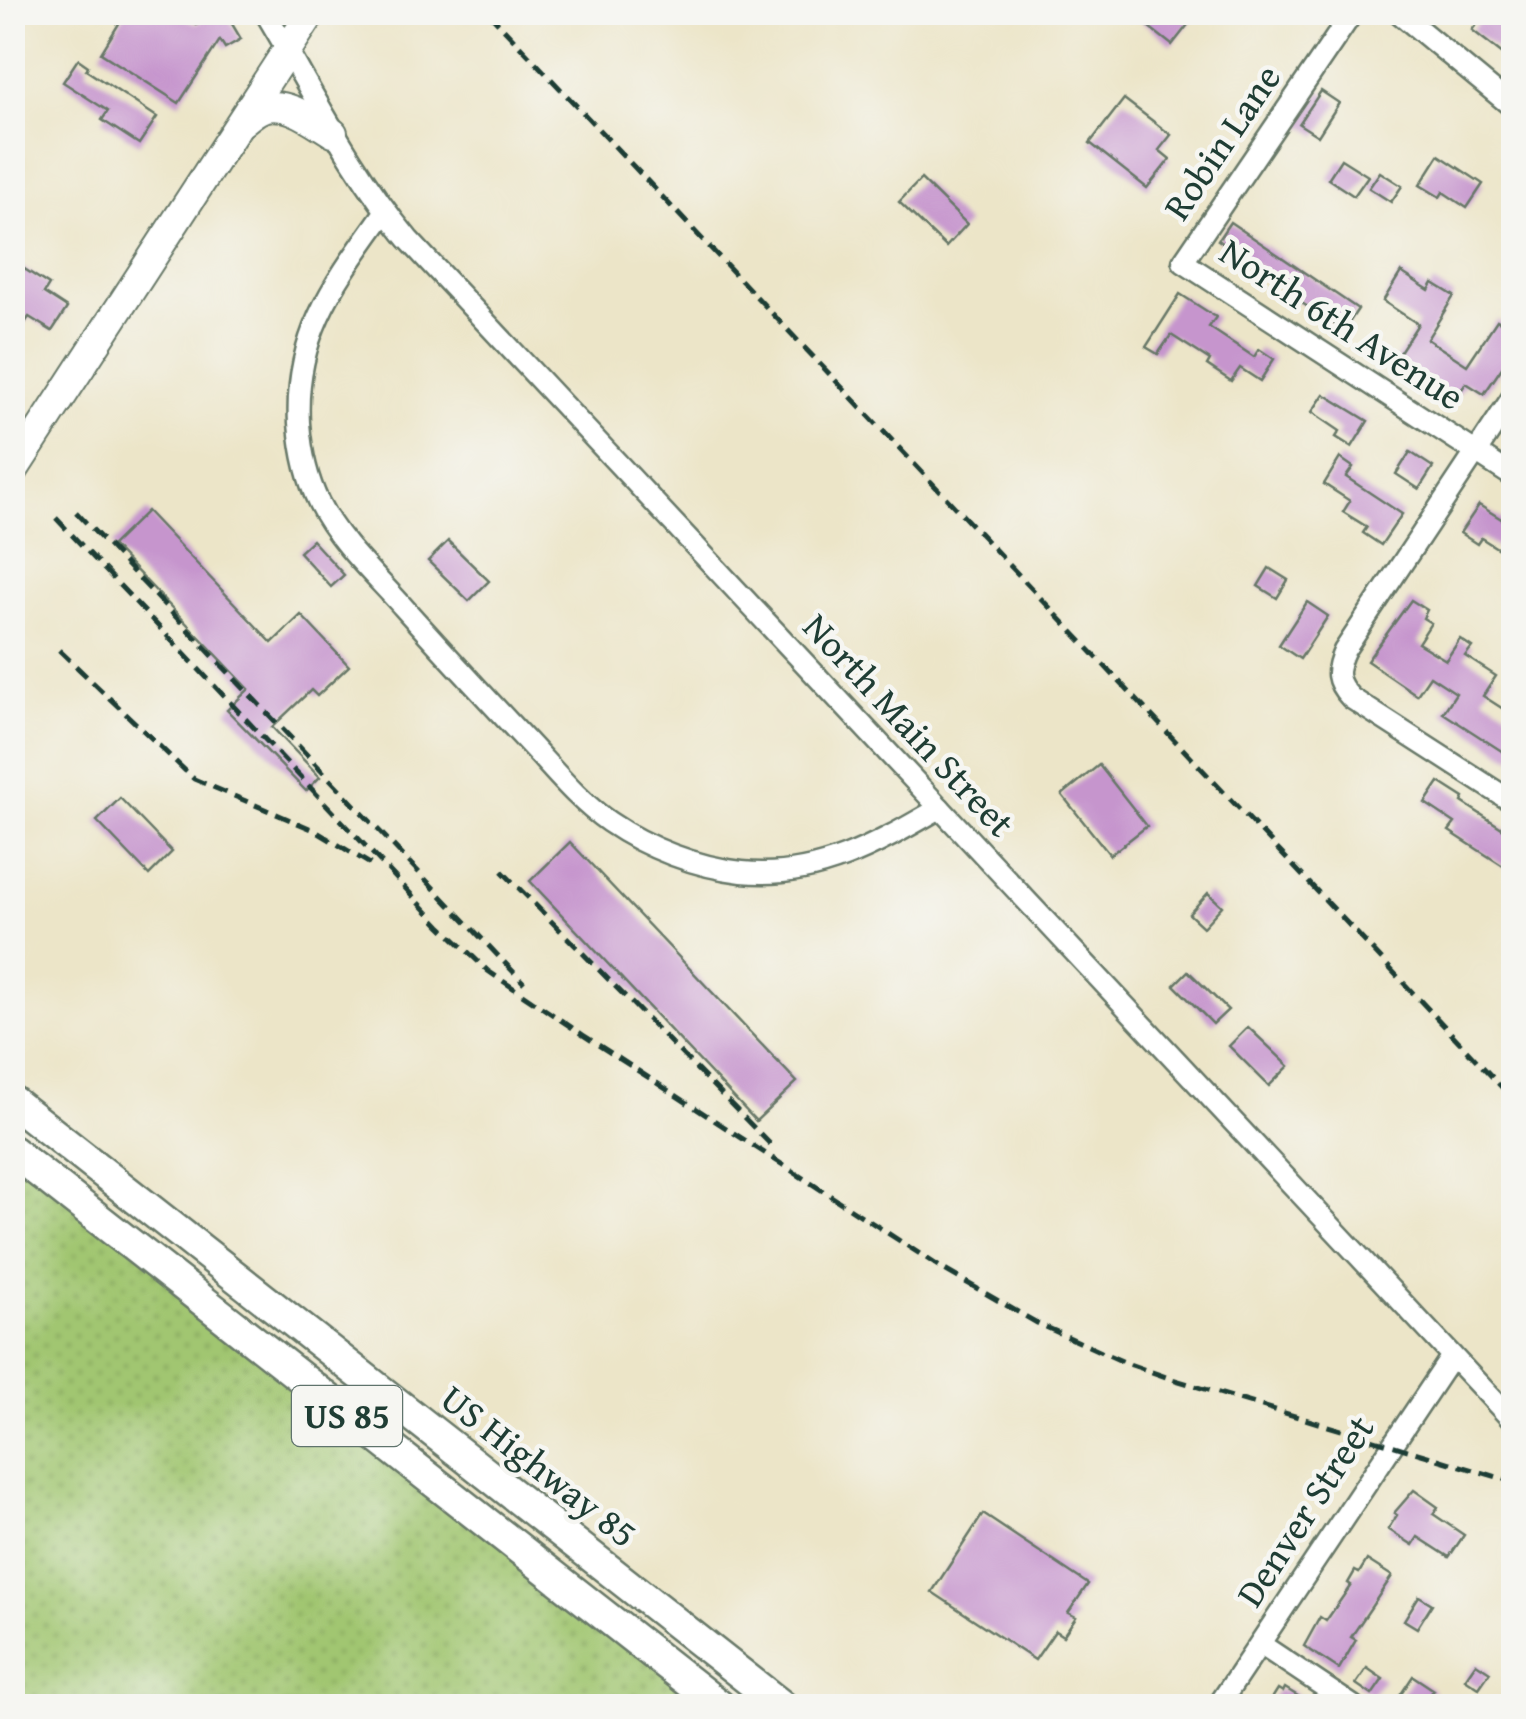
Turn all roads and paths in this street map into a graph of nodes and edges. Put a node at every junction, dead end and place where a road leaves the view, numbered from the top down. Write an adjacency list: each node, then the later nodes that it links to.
1 (265, 12): 5 (street, North Main Street)
2 (312, 12): 5 (main road)
3 (1353, 12): 10 (street, Robin Lane)
4 (1398, 12): 6 (street)
5 (288, 50): 7 (main road); 8 (street, North Main Street)
6 (1514, 108)
7 (240, 123): 8 (main road); 13 (main road)
8 (332, 133): 9 (street, North Main Street)
9 (386, 212): 16 (street, North Main Street); 16 (street)
10 (1182, 262): 12 (street, North 6th Avenue)
11 (1514, 395): 12 (street)
12 (1475, 452): 14 (street, North 6th Avenue); 15 (street)
13 (12, 473)
14 (1514, 477)
15 (1514, 804)
16 (940, 808): 19 (street, North Main Street)
17 (12, 1102): 23 (highway, US Highway 85 / US 85)
18 (12, 1151): 22 (highway, US Highway 85 / US 85)
19 (1452, 1356): 20 (street, North Main Street); 21 (street, Denver Street)
20 (1514, 1422)
21 (1260, 1644): 24 (street, Denver Street); 25 (street)
22 (720, 1706)
23 (782, 1706)
24 (1218, 1706)
25 (1353, 1706)

